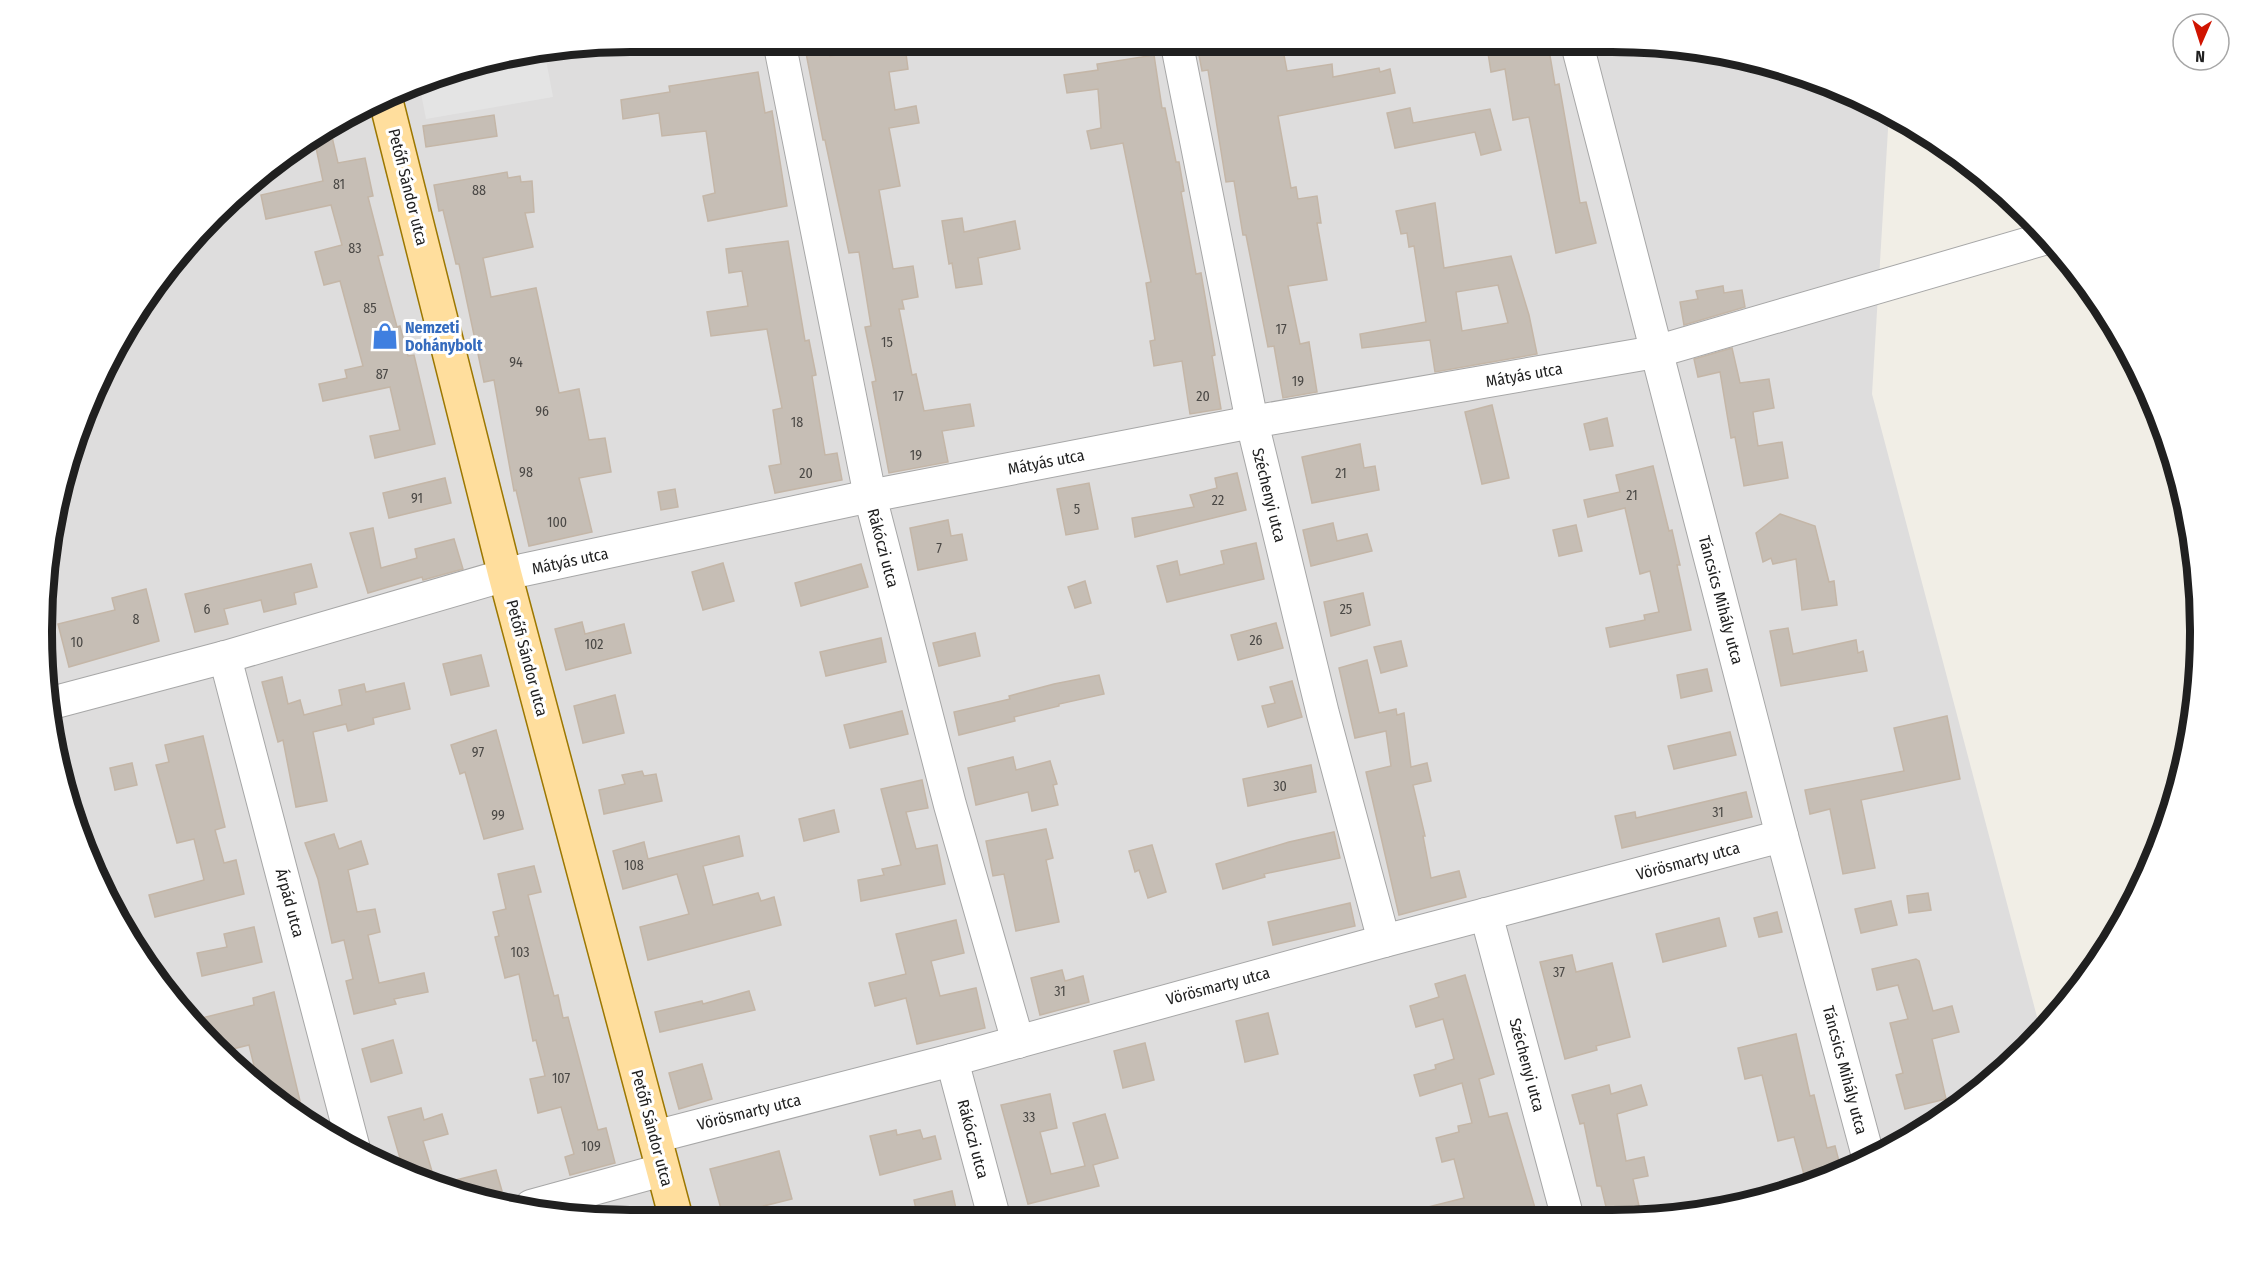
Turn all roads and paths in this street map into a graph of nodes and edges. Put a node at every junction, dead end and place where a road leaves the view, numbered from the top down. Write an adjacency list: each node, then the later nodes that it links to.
1 (781, 52): 8 (street, Rákóczi utca)
2 (1178, 52): 7 (street, Széchenyi utca)
3 (1579, 52): 6 (street, Táncsics Mihály utca)
4 (387, 107): 9 (main road, Petőfi Sándor utca)
5 (2038, 241): 6 (street, Mátyás utca)
6 (1655, 352): 7 (street, Mátyás utca); 12 (street, Táncsics Mihály utca)
7 (1252, 422): 8 (street, Mátyás utca); 14 (street, Széchenyi utca)
8 (870, 496): 9 (street, Mátyás utca); 15 (street, Rákóczi utca)
9 (505, 575): 10 (street, Mátyás utca); 18 (main road, Petőfi Sándor utca)
10 (225, 657): 11 (street, Mátyás utca); 17 (street, Árpád utca)
11 (56, 696)
12 (1782, 836): 13 (street, Vörösmarty utca); 19 (street, Táncsics Mihály utca)
13 (1486, 914): 14 (street, Vörösmarty utca); 24 (street, Széchenyi utca)
14 (1384, 940): 15 (street, Vörösmarty utca)
15 (1018, 1042): 16 (street, Vörösmarty utca)
16 (952, 1060): 18 (street, Vörösmarty utca); 23 (street, Rákóczi utca)
17 (351, 1137)
18 (654, 1137): 20 (main road, Petőfi Sándor utca)
19 (1867, 1151)
20 (662, 1170): 21 (street); 22 (main road, Petőfi Sándor utca)
21 (543, 1203)
22 (674, 1210)
23 (992, 1210)
24 (1566, 1210)

